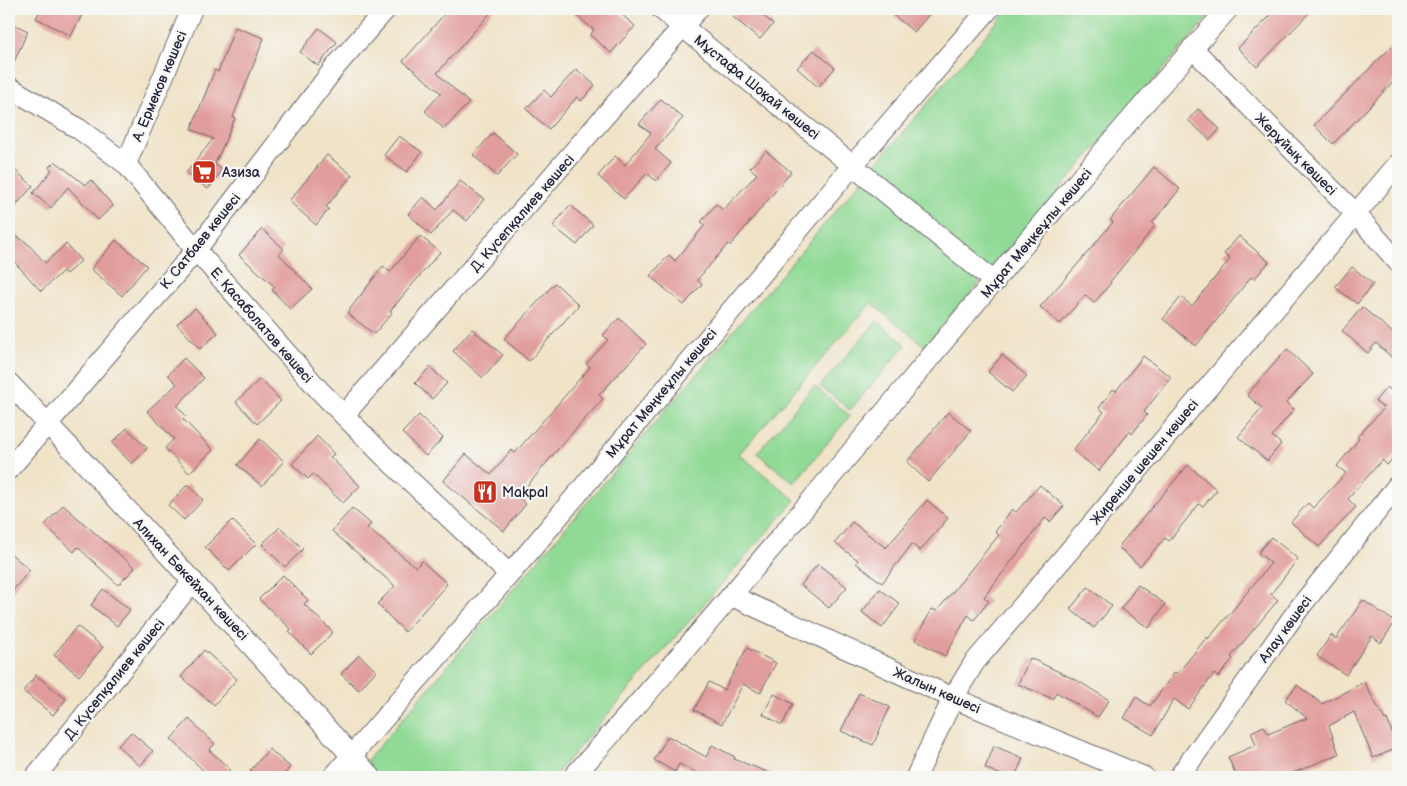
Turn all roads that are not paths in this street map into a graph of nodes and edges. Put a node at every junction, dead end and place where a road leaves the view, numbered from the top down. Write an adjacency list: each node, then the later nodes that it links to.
1 (192, 9): 10 (street, А. Ермеков көшесі)
2 (386, 9): 14 (street, К. Сатбаев көшесі)
3 (661, 9): 7 (street, Мұстафа Шоқай көшесі)
4 (698, 9): 7 (street, Д. Күсепқалиев көшесі)
5 (989, 9): 12 (street, Мұрат Мөңкеұлы көшесі)
6 (1228, 9): 8 (street, Мұрат Мөңкеұлы көшесі)
7 (683, 27): 12 (street, Мұстафа Шоқай көшесі); 18 (street, Д. Күсепқалиев көшесі)
8 (1192, 48): 13 (street, Жерұйық көшесі); 16 (street, Мұрат Мөңкеұлы көшесі)
9 (9, 87): 10 (street, Е. Қасаболатов көшесі)
10 (126, 164): 14 (street, Е. Қасаболатов көшесі)
11 (1398, 164): 13 (street, Жиренше шешен көшесі)
12 (853, 165): 16 (street, Мұстафа Шоқай көшесі); 22 (street, Мұрат Мөңкеұлы көшесі)
13 (1355, 213): 15 (street, Жерұйық көшесі); 25 (street, Жиренше шешен көшесі)
14 (196, 250): 18 (street, Е. Қасаболатов көшесі); 19 (street, К. Сатбаев көшесі)
15 (1398, 262)
16 (995, 282): 24 (street, Мұрат Мөңкеұлы көшесі)
17 (9, 383): 19 (street, Алихан Бөкейхан көшесі)
18 (344, 415): 22 (street, Е. Қасаболатов көшесі)
19 (47, 423): 20 (street, К. Сатбаев көшесі); 23 (street, Алихан Бөкейхан көшесі)
20 (9, 469)
21 (1398, 485): 33 (street, Алау көшесі)
22 (510, 574): 26 (street, Мұрат Мөңкеұлы көшесі)
23 (193, 581): 26 (street, Алихан Бөкейхан көшесі); 27 (street, Д. Күсепқалиев көшесі)
24 (732, 596): 25 (street, Жалын көшесі); 30 (street, Мұрат Мөңкеұлы көшесі)
25 (953, 698): 31 (street, Жиренше шешен көшесі); 32 (street, Жалын көшесі)
26 (353, 755): 28 (street, Мұрат Мөңкеұлы көшесі); 29 (street, Алихан Бөкейхан көшесі)
27 (34, 777)
28 (333, 777)
29 (371, 777)
30 (573, 777)
31 (916, 777)
32 (1144, 777)
33 (1178, 777)

